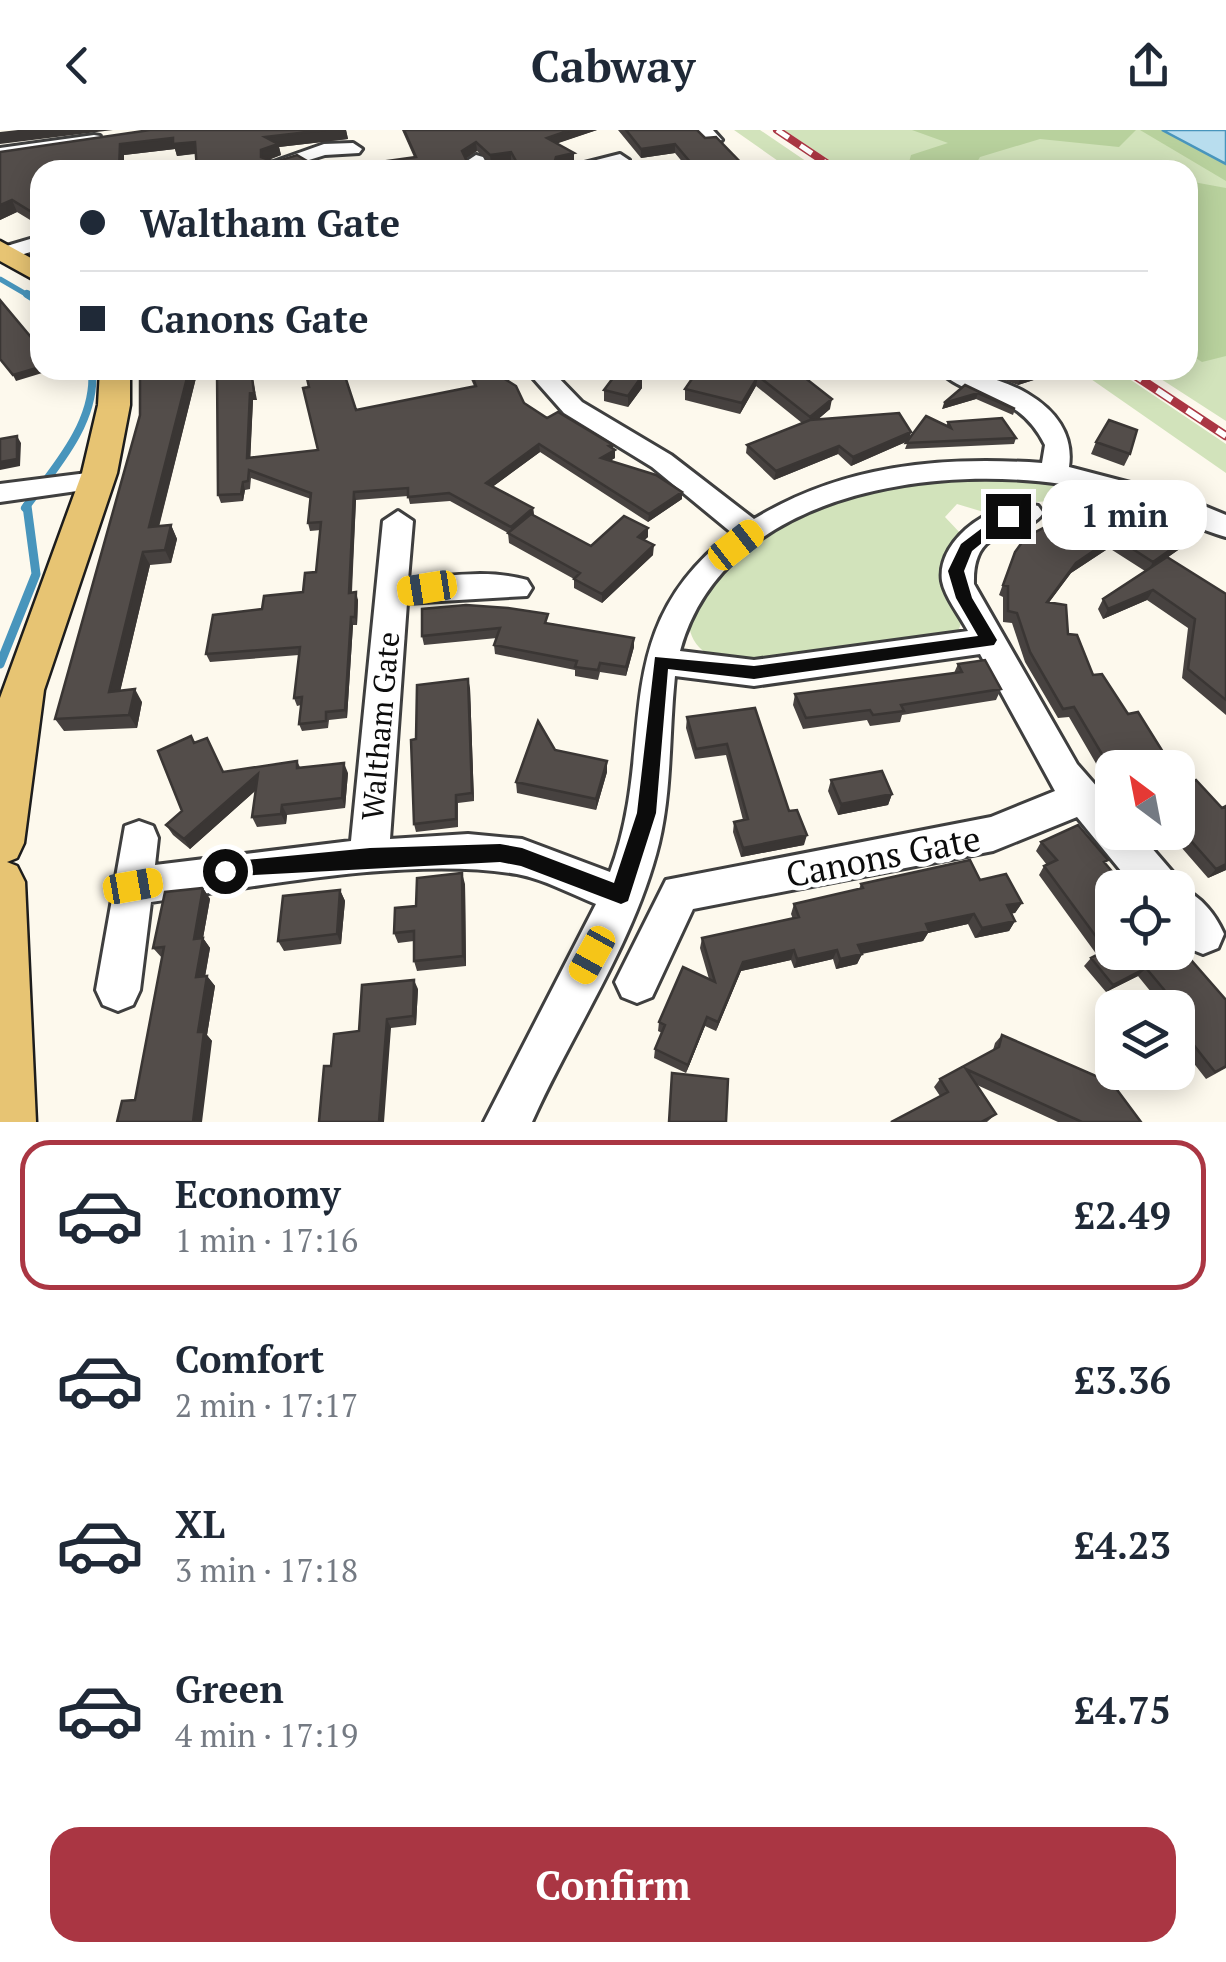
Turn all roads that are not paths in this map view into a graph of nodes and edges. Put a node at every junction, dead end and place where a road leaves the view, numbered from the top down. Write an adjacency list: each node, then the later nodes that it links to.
1 (368, 132): 4 (street)
2 (115, 138): 5 (street)
3 (615, 139): 8 (street)
4 (353, 149): 6 (street); 7 (street)
5 (0, 154)
6 (291, 160)
7 (345, 160)
8 (621, 160)
9 (30, 244): 10 (street)
10 (4, 251): 11 (main road)
11 (30, 268)
12 (115, 380): 16 (main road)
13 (544, 380): 21 (street)
14 (974, 380): 15 (street)
15 (1054, 475): 20 (street); 21 (street)
16 (95, 481): 17 (street); 28 (main road)
17 (6, 492)
18 (1028, 513): 24 (street)
19 (398, 521): 23 (street, Waltham Gate)
20 (1226, 527)
21 (752, 533): 25 (street)
22 (516, 588): 23 (street, Waltham Gate)
23 (391, 594): 29 (street, Waltham Gate)
24 (988, 640): 25 (street); 26 (street)
25 (660, 661): 33 (street)
26 (1081, 798): 30 (street); 34 (street, Canons Gate)
27 (140, 838): 32 (street)
28 (0, 843)
29 (370, 857): 32 (street, Waltham Gate); 33 (street, Waltham Gate)
30 (1145, 870)
31 (0, 882): 36 (main road)
32 (133, 886): 35 (street)
33 (621, 895): 37 (street)
34 (637, 982)
35 (118, 990)
36 (6, 1122)
37 (508, 1122)

